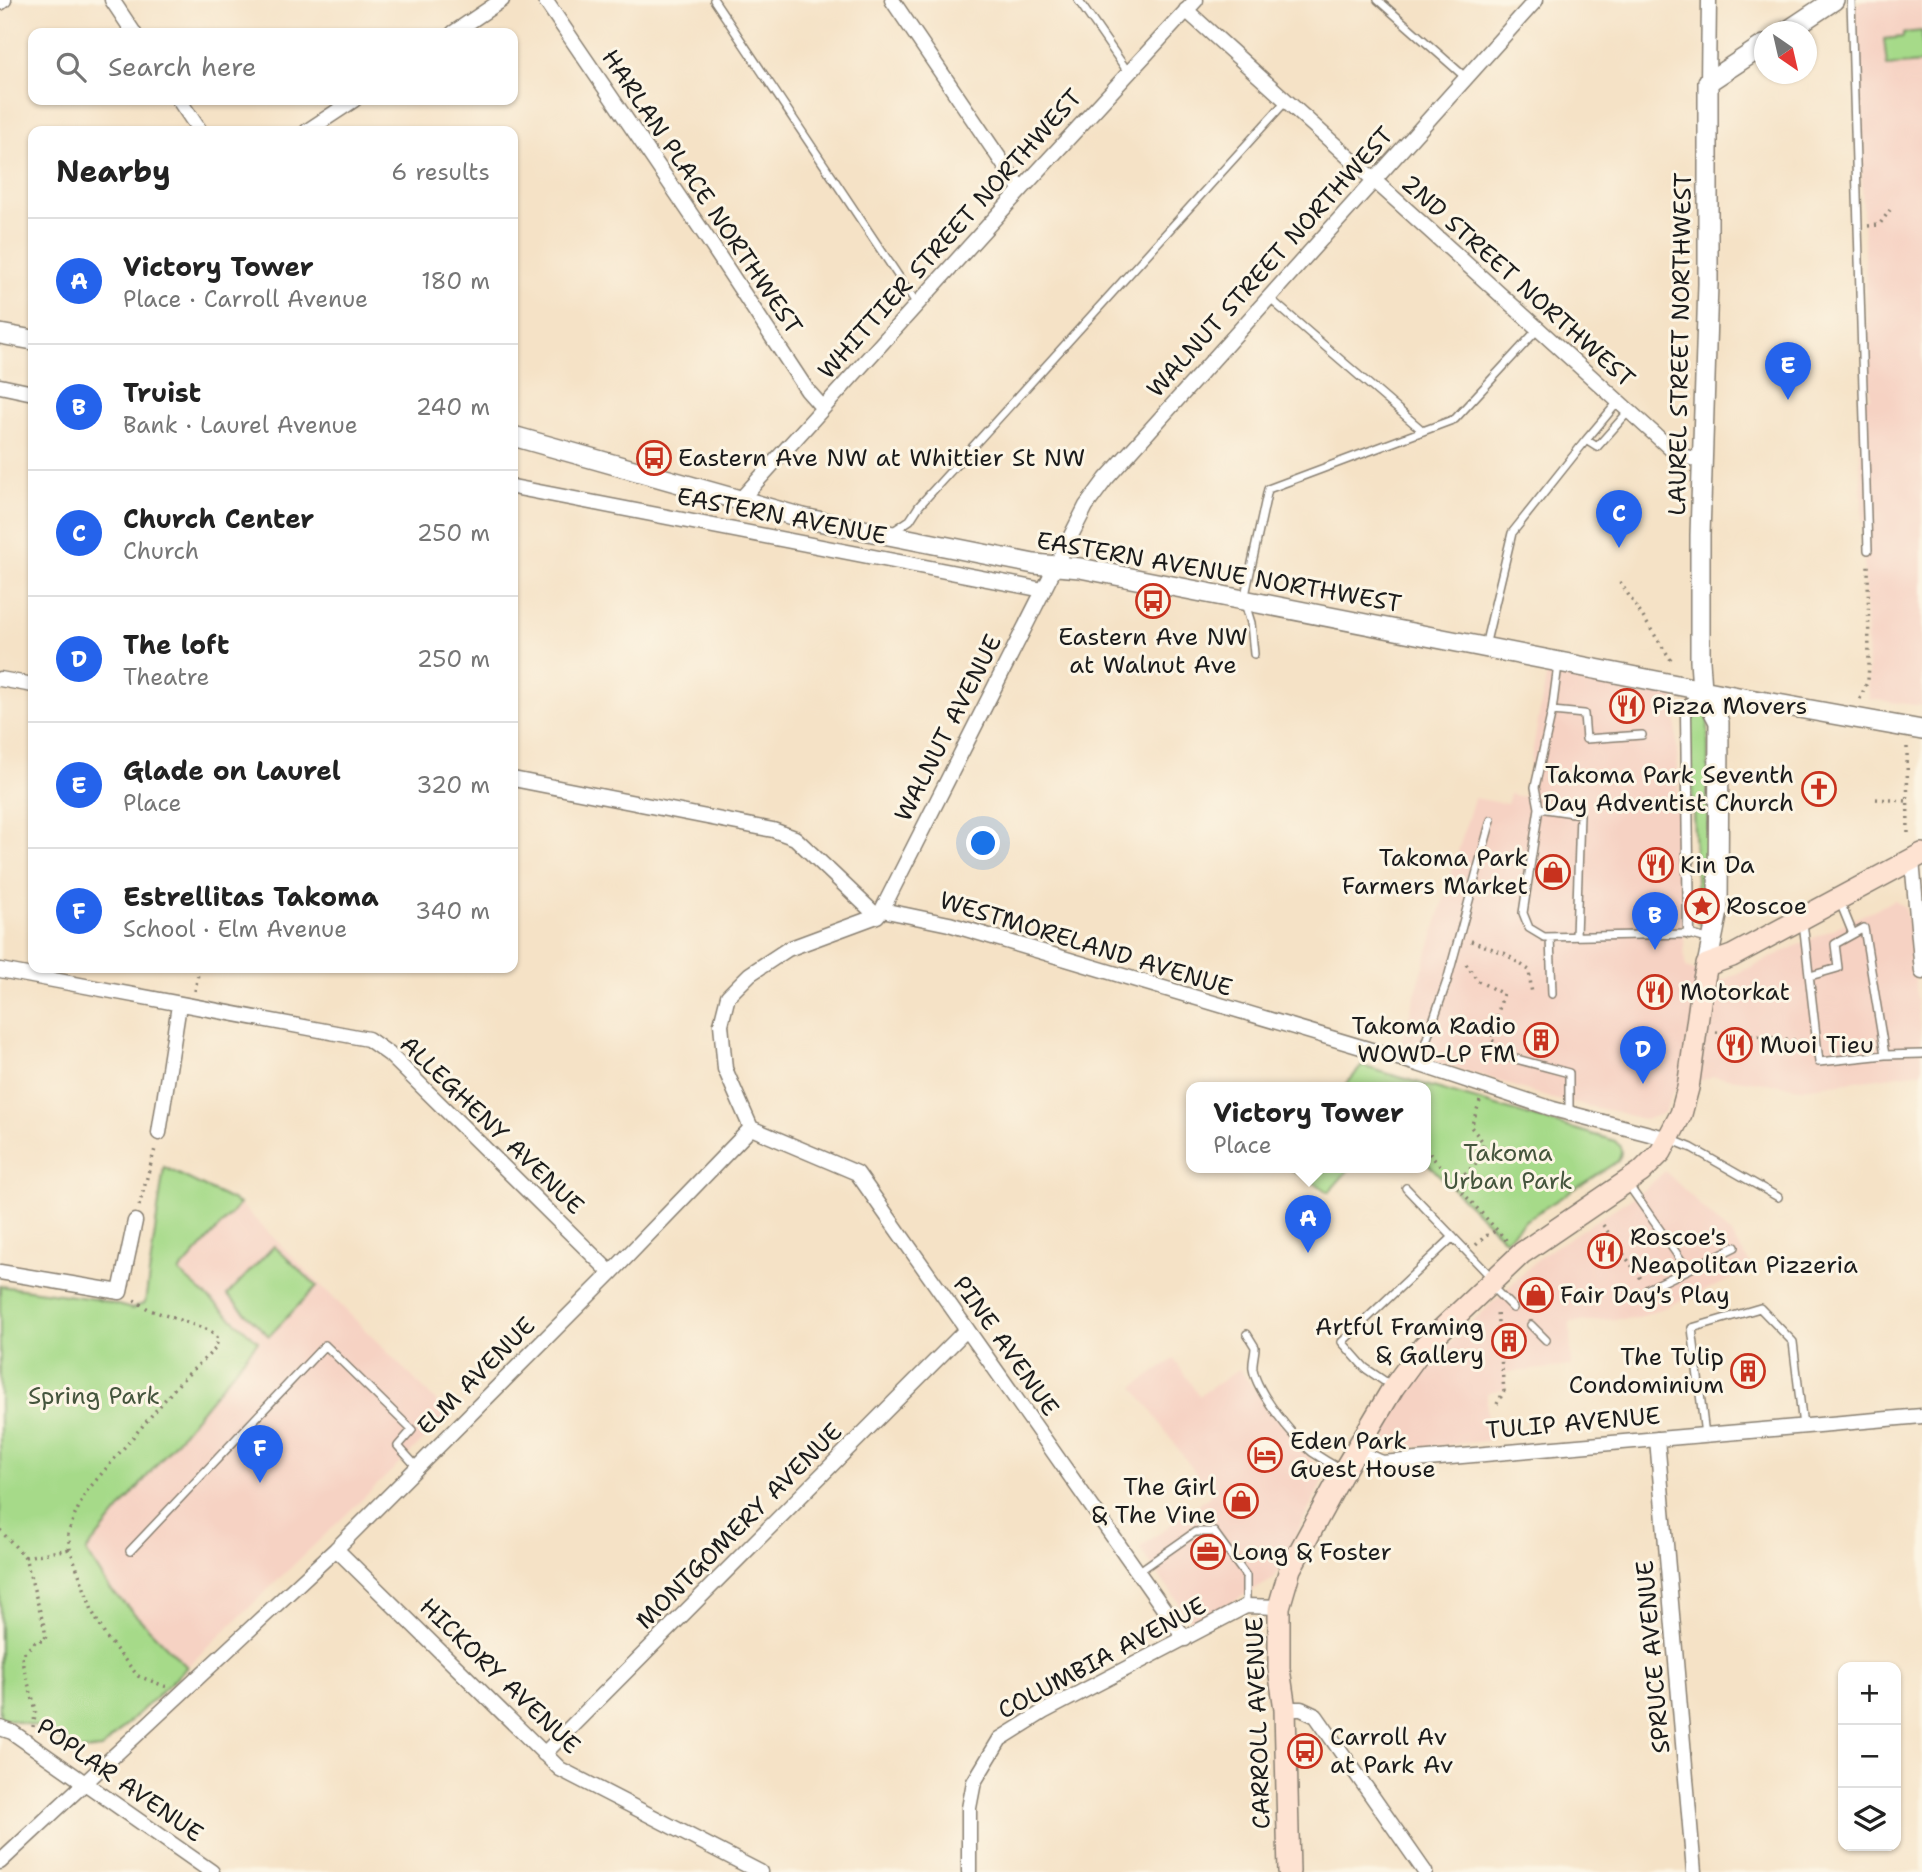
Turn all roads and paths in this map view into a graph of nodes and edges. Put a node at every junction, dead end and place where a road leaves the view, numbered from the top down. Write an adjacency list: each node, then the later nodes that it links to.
1 (112, 0): 14 (street)
2 (502, 0): 15 (street)
3 (545, 0): 37 (street, HARLAN PLACE NORTHWEST)
4 (714, 0): 30 (lane)
5 (892, 0): 26 (street)
6 (1078, 0): 17 (lane)
7 (1378, 0): 18 (lane)
8 (1536, 0): 18 (street, WALNUT STREET NORTHWEST)
9 (1709, 0): 19 (street, LAUREL STREET NORTHWEST)
10 (1834, 0): 13 (street)
11 (1851, 0): 28 (lane)
12 (1191, 5): 17 (street, WHITTIER STREET NORTHWEST); 20 (street, 2ND STREET NORTHWEST)
13 (1802, 21)
14 (131, 28)
15 (460, 28)
16 (1754, 53): 19 (street)
17 (1129, 73): 26 (street, WHITTIER STREET NORTHWEST)
18 (1465, 77): 25 (street, WALNUT STREET NORTHWEST)
19 (1708, 82): 41 (street, LAUREL STREET NORTHWEST)
20 (1286, 101): 25 (street, 2ND STREET NORTHWEST); 44 (lane)
21 (182, 105): 23 (street)
22 (346, 105): 24 (street)
23 (197, 126)
24 (315, 126)
25 (1373, 181): 29 (street, WALNUT STREET NORTHWEST); 31 (street, 2ND STREET NORTHWEST)
26 (1021, 190): 30 (street, WHITTIER STREET NORTHWEST)
27 (1890, 210): 28 (path)
28 (1858, 227): 45 (lane)
29 (1268, 297): 38 (lane); 46 (street, WALNUT STREET NORTHWEST)
30 (917, 304): 37 (street, WHITTIER STREET NORTHWEST)
31 (1538, 329): 36 (street, 2ND STREET NORTHWEST); 38 (lane)
32 (0, 334): 33 (street)
33 (28, 339)
34 (0, 386): 35 (street)
35 (28, 392)
36 (1623, 406): 40 (lane); 40 (lane); 41 (street, 2ND STREET NORTHWEST)
37 (822, 408): 43 (street, WHITTIER STREET NORTHWEST)
38 (1423, 431): 49 (lane)
39 (518, 437): 43 (street, EASTERN AVENUE NORTHWEST)
40 (1586, 439): 50 (lane)
41 (1703, 461): 56 (street, LAUREL STREET NORTHWEST)
42 (518, 488): 48 (street, EASTERN AVENUE)
43 (740, 500): 44 (street, EASTERN AVENUE NORTHWEST)
44 (887, 535): 46 (street, EASTERN AVENUE NORTHWEST)
45 (1868, 550): 57 (path)
46 (1055, 566): 48 (street, WALNUT AVENUE); 49 (street, EASTERN AVENUE NORTHWEST)
47 (1620, 582): 53 (path)
48 (1042, 590): 70 (street, WALNUT AVENUE)
49 (1244, 600): 50 (street, EASTERN AVENUE NORTHWEST); 51 (lane)
50 (1485, 646): 52 (street, EASTERN AVENUE NORTHWEST)
51 (1254, 654)
52 (1559, 661): 56 (street, EASTERN AVENUE NORTHWEST); 58 (lane)
53 (1673, 663)
54 (0, 679): 55 (street)
55 (28, 684)
56 (1702, 689): 59 (street, EASTERN AVENUE NORTHWEST); 72 (street); 77 (street)
57 (1860, 697)
58 (1552, 711): 60 (lane); 65 (lane)
59 (1922, 730)
60 (1642, 735)
61 (1906, 747): 64 (path)
62 (518, 780): 70 (street)
63 (1876, 799): 64 (path)
64 (1906, 801): 67 (path)
65 (1539, 808): 75 (lane); 76 (lane)
66 (1491, 820): 74 (lane)
67 (1908, 836)
68 (1917, 857): 69 (main road); 78 (street)
69 (1839, 898): 71 (main road); 73 (lane)
70 (879, 913): 94 (street, WESTMORELAND AVENUE); 97 (street)
71 (1802, 918): 80 (main road); 84 (lane)
72 (1689, 934): 75 (lane); 77 (lane)
73 (1853, 934): 84 (lane); 93 (lane)
74 (1460, 936): 79 (lane); 86 (path)
75 (1576, 936): 76 (lane)
76 (1550, 937): 85 (lane)
77 (1714, 940): 80 (street)
78 (1921, 949): 82 (street)
79 (1456, 951): 89 (path); 94 (lane)
80 (1707, 965): 88 (main road, CARROLL AVENUE)
81 (0, 970): 87 (street, ALLEGHENY AVENUE)
82 (1922, 972)
83 (197, 973): 87 (path)
84 (1810, 976): 90 (lane)
85 (1552, 994)
86 (1532, 995)
87 (186, 1006): 98 (street); 114 (street, ALLEGHENY AVENUE)
88 (1696, 1029): 90 (path); 99 (main road, CARROLL AVENUE)
89 (1491, 1040)
90 (1817, 1043): 93 (lane)
91 (1922, 1054): 93 (lane)
92 (1501, 1055): 96 (lane)
93 (1885, 1055)
94 (1418, 1064): 96 (street, WESTMORELAND AVENUE)
95 (1482, 1096): 102 (path)
96 (1569, 1112): 99 (street, WESTMORELAND AVENUE)
97 (751, 1128): 114 (street, ELM AVENUE); 121 (street, PINE AVENUE)
98 (159, 1133): 105 (path)
99 (1669, 1139): 101 (main road, CARROLL AVENUE); 104 (lane)
100 (1431, 1155): 102 (path)
101 (1626, 1182): 112 (lane); 115 (main road, CARROLL AVENUE)
102 (1454, 1183): 107 (path)
103 (1406, 1188): 108 (lane)
104 (1778, 1196)
105 (135, 1221): 117 (street)
106 (1603, 1225): 116 (path)
107 (1497, 1230): 109 (path); 111 (path)
108 (1453, 1237): 115 (lane); 124 (lane)
109 (1507, 1241)
110 (1735, 1247): 112 (lane)
111 (1474, 1248)
112 (1688, 1270): 116 (lane)
113 (0, 1272): 117 (street)
114 (611, 1273): 131 (street, ELM AVENUE)
115 (1492, 1282): 118 (lane); 124 (main road, CARROLL AVENUE)
116 (1648, 1289)
117 (120, 1292): 134 (path)
118 (1513, 1308)
119 (1497, 1309): 125 (path)
120 (1531, 1325): 123 (lane)
121 (967, 1329): 138 (street, PINE AVENUE); 146 (street, MONTGOMERY AVENUE)
122 (1247, 1334): 132 (lane)
123 (1546, 1340)
124 (1394, 1388): 130 (main road, CARROLL AVENUE)
125 (1497, 1404)
126 (1922, 1416): 127 (street, TULIP AVENUE)
127 (1803, 1426): 128 (street, TULIP AVENUE); 128 (lane)
128 (1705, 1435): 129 (street, TULIP AVENUE)
129 (1657, 1439): 130 (street, TULIP AVENUE); 154 (street, SPRUCE AVENUE)
130 (1355, 1451): 132 (main road, CARROLL AVENUE)
131 (417, 1467): 135 (street, ELM AVENUE); 136 (lane)
132 (1343, 1472): 140 (main road, CARROLL AVENUE)
133 (0, 1530): 137 (path)
134 (70, 1549): 137 (path); 142 (path)
135 (337, 1549): 142 (street, ELM AVENUE); 146 (street, HICKORY AVENUE)
136 (130, 1551)
137 (25, 1557): 145 (path)
138 (1138, 1572): 139 (lane); 141 (street, PINE AVENUE)
139 (1246, 1606): 140 (street, COLUMBIA AVENUE); 141 (street, COLUMBIA AVENUE)
140 (1279, 1607): 143 (main road, CARROLL AVENUE)
141 (1185, 1639): 151 (street, COLUMBIA AVENUE)
142 (178, 1696): 147 (street, ELM AVENUE)
143 (1285, 1709): 152 (main road, CARROLL AVENUE); 153 (street)
144 (0, 1728): 145 (street, POPLAR AVENUE)
145 (25, 1741): 147 (street, POPLAR AVENUE)
146 (544, 1754): 150 (street, HICKORY AVENUE)
147 (85, 1783): 148 (street, ELM AVENUE); 149 (street, POPLAR AVENUE)
148 (0, 1862)
149 (212, 1872)
150 (760, 1872)
151 (969, 1872)
152 (1289, 1872)
153 (1425, 1872)
154 (1695, 1872)

